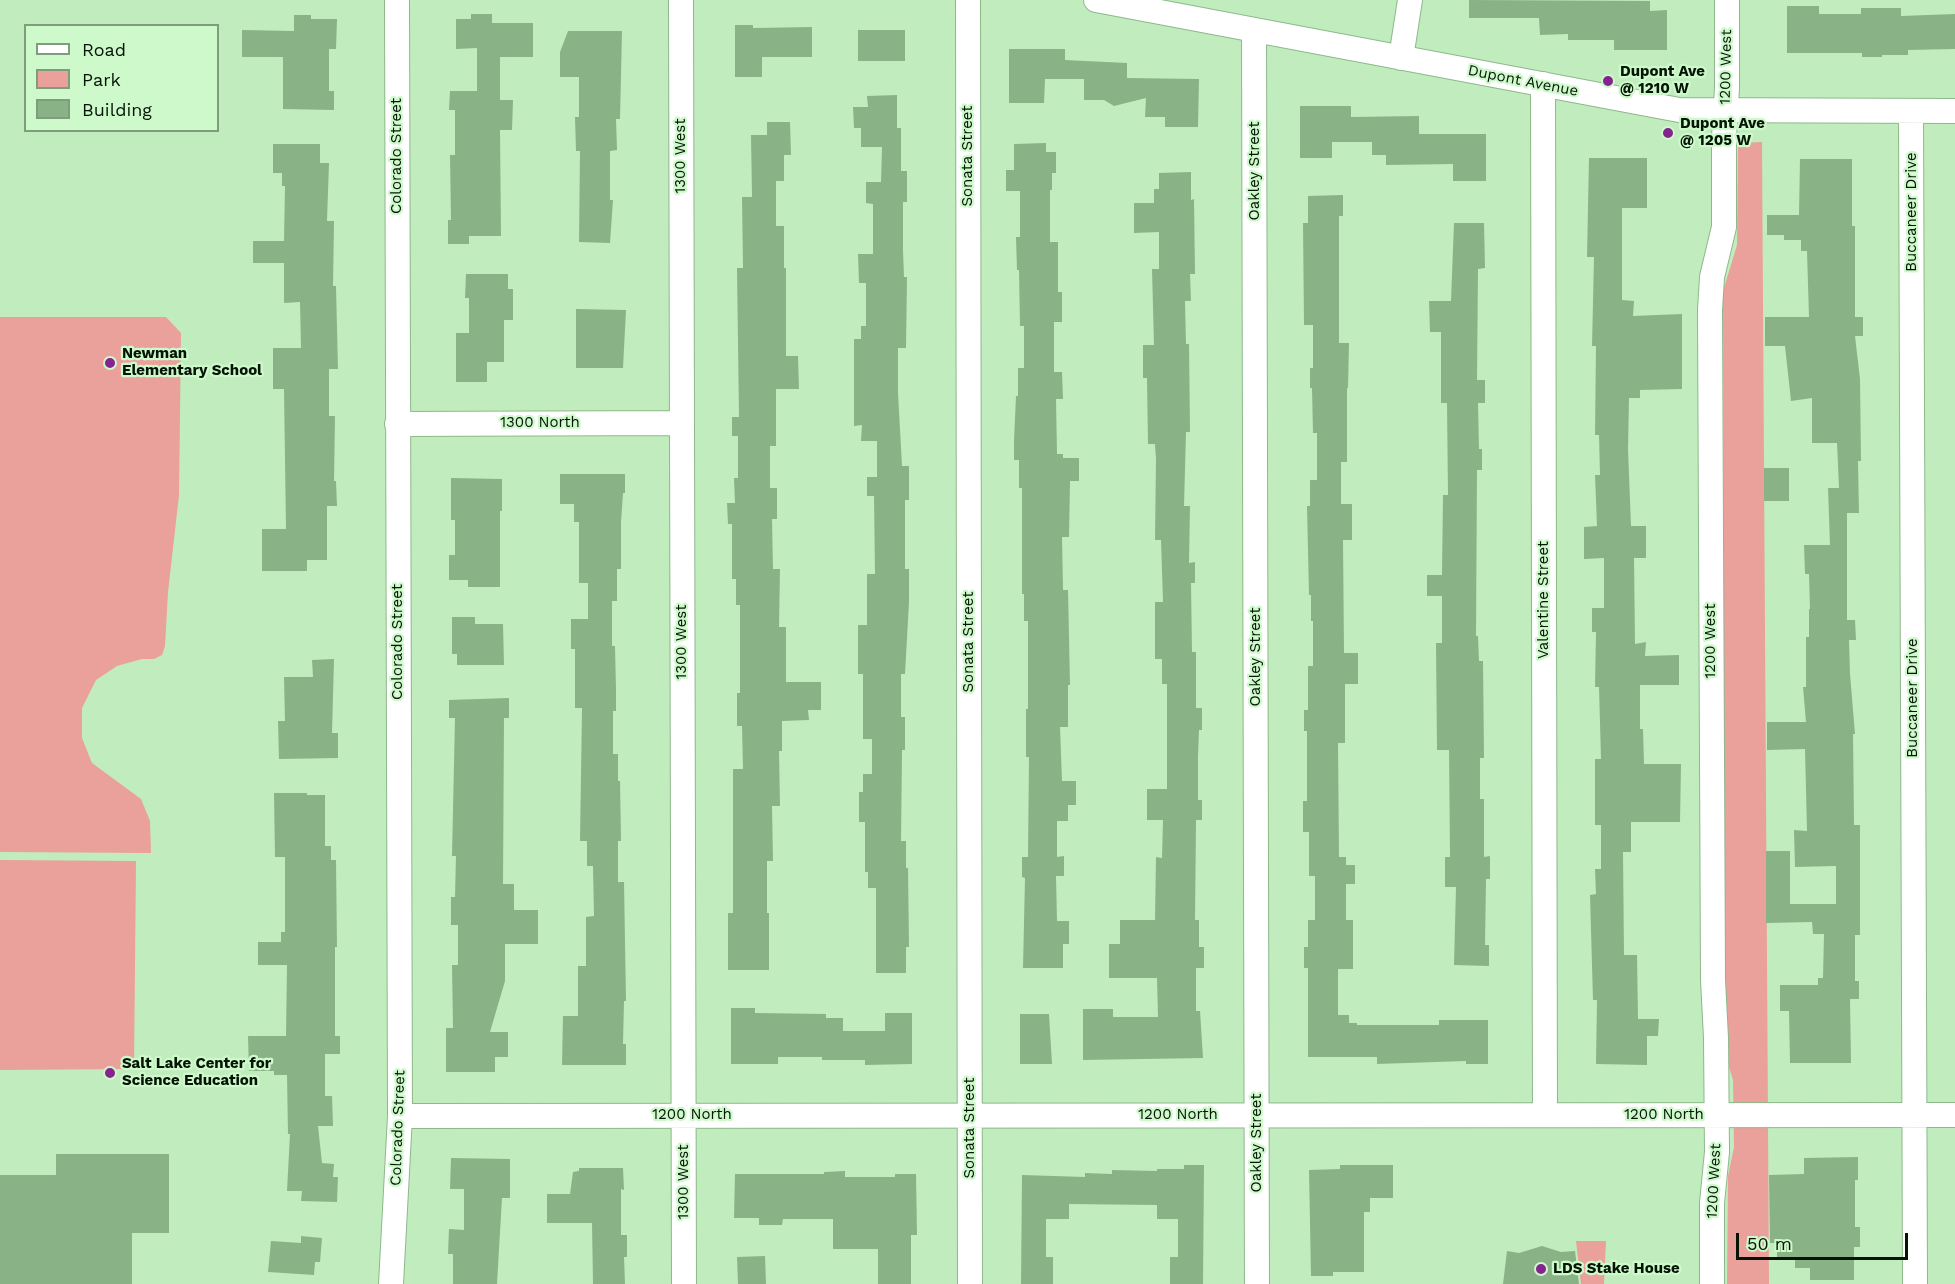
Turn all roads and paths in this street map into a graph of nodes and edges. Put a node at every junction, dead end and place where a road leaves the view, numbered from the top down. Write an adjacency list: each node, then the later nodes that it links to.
1 (397, 0): 14 (street, Colorado Street)
2 (681, 0): 13 (street, 1300 West)
3 (968, 0): 16 (street, Sonata Street)
4 (1096, 0): 7 (street, Dupont Avenue)
5 (1410, 0): 8 (street)
6 (1727, 0): 10 (street, 1200 West)
7 (1254, 30): 8 (street, Dupont Avenue); 17 (street, Oakley Street)
8 (1401, 58): 9 (street, Dupont Avenue)
9 (1543, 84): 10 (street, Dupont Avenue); 18 (street, Valentine Street)
10 (1726, 111): 11 (street, Dupont Avenue); 19 (street, 1200 West)
11 (1911, 111): 12 (street, Dupont Avenue); 20 (street, Buccaneer Drive)
12 (1955, 111)
13 (682, 423): 14 (street, 1300 North); 15 (street, 1300 West)
14 (397, 424): 22 (street, Colorado Street)
15 (684, 1115): 16 (street, 1200 North); 22 (street, 1200 North); 24 (street, 1300 West)
16 (970, 1115): 17 (street, 1200 North); 25 (street, Sonata Street)
17 (1257, 1115): 18 (street, 1200 North); 26 (street, Oakley Street)
18 (1545, 1115): 19 (street, 1200 North)
19 (1717, 1115): 20 (street, 1200 North); 27 (street, 1200 West)
20 (1915, 1115): 21 (street, 1200 North); 28 (street, Buccaneer Drive)
21 (1955, 1115)
22 (400, 1116): 23 (street, Colorado Street)
23 (391, 1284)
24 (684, 1284)
25 (970, 1284)
26 (1257, 1284)
27 (1712, 1284)
28 (1915, 1284)

